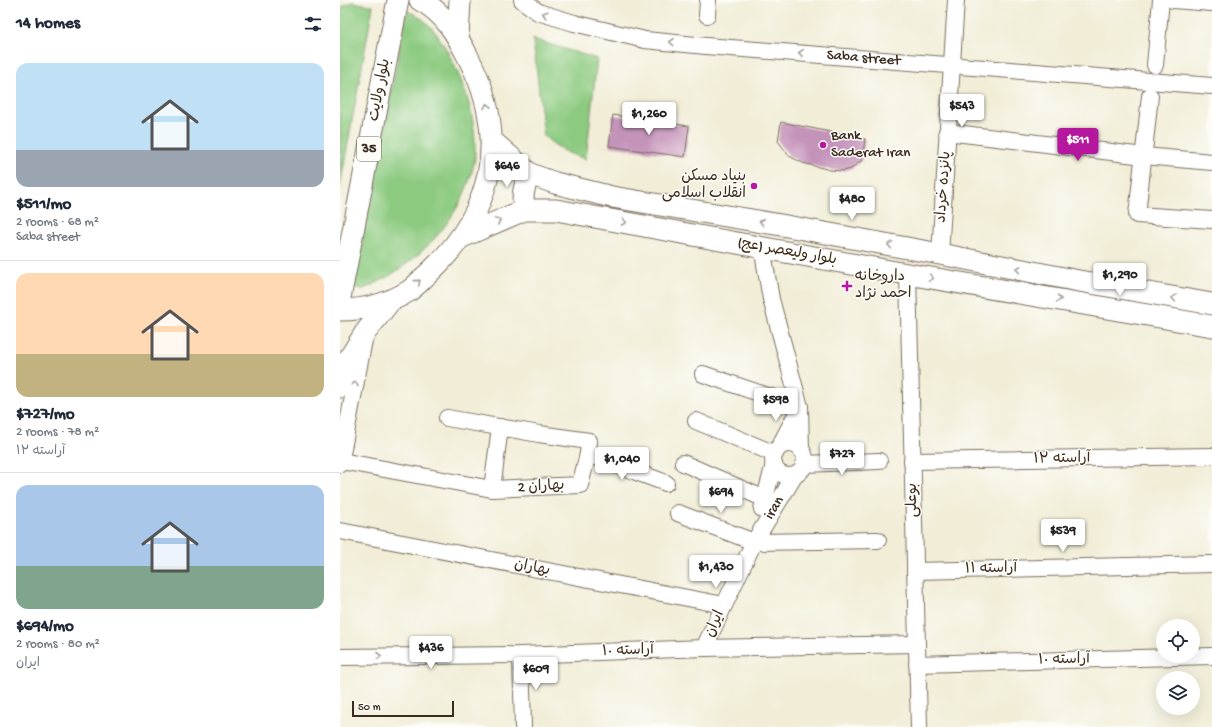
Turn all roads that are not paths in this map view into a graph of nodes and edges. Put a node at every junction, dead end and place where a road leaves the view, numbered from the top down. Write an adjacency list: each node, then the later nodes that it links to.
1 (386, 0): 22 (main road, بلوار ولایت / 35)
2 (398, 0): 29 (main road, بلوار ولایت / 35)
3 (460, 0): 10 (main road)
4 (522, 0): 11 (street, Saba street, one-way to 4)
5 (956, 0): 11 (street, پانزده خرداد)
6 (1161, 0): 12 (street)
7 (1173, 0): 9 (street)
8 (426, 3): 10 (main road)
9 (1212, 3)
10 (458, 37): 16 (main road, one-way to 10)
11 (952, 65): 13 (street, Saba street); 15 (street, پانزده خرداد)
12 (1155, 65)
13 (1212, 86)
14 (1150, 96): 17 (street)
15 (948, 132): 17 (street); 25 (street, پانزده خرداد)
16 (491, 140): 19 (main road, بلوار ولیعصر (عج)); 23 (main road)
17 (1144, 156): 18 (street); 21 (street)
18 (1212, 162)
19 (530, 174): 20 (main road); 25 (main road, بلوار ولیعصر (عج), one-way to 19)
20 (524, 210): 23 (main road, بلوار ولیعصر (عج), one-way to 20); 24 (main road, بلوار ولیعصر (عج), one-way to 24)
21 (1212, 220)
22 (340, 233)
23 (462, 237): 30 (main road, one-way to 23)
24 (762, 247): 26 (main road, بلوار ولیعصر (عج)); 39 (street)
25 (940, 254): 27 (main road, بلوار ولیعصر (عج), one-way to 25)
26 (908, 274): 32 (main road, بلوار ولیعصر (عج), one-way to 32); 47 (street, بوعلی)
27 (1108, 286): 28 (main road, بلوار ولیعصر (عج)); 32 (main road)
28 (1147, 293): 31 (main road, بلوار ولیعصر (عج), one-way to 28); 34 (main road)
29 (340, 298)
30 (392, 299): 33 (main road); 36 (main road)
31 (1212, 304)
32 (1100, 306): 34 (main road, بلوار ولیعصر (عج))
33 (340, 310)
34 (1142, 314): 35 (main road, بلوار ولیعصر (عج))
35 (1212, 326)
36 (365, 333): 38 (main road); 48 (street, one-way to 36)
37 (703, 374): 39 (street)
38 (340, 387)
39 (800, 407): 44 (street, ایران); 50 (street)
40 (447, 418): 42 (street)
41 (696, 421): 44 (street)
42 (500, 427): 43 (street); 52 (street)
43 (588, 454): 51 (street); 52 (street, بهاران 2)
44 (775, 456): 50 (street); 50 (street); 53 (street, ایران)
45 (1212, 456): 47 (street, ۱۲ آراسته)
46 (879, 461): 50 (street)
47 (912, 462): 59 (street, بوعلی)
48 (340, 463): 52 (street, بهاران 2)
49 (683, 463): 53 (street)
50 (800, 463): 57 (street, iran)
51 (666, 483)
52 (492, 489)
53 (765, 499): 57 (street, ایران)
54 (678, 513): 57 (street)
55 (340, 531): 60 (street, بهاران)
56 (878, 540): 57 (street)
57 (754, 542): 60 (street, ایران)
58 (1212, 564): 59 (street, آراسته ۱۱)
59 (915, 571): 61 (street, بوعلی)
60 (724, 605): 62 (street, ایران)
61 (916, 644): 62 (street, آراسته ۱۰); 66 (street, بوعلی)
62 (704, 648): 63 (street, آراسته ۱۰)
63 (521, 655): 65 (street, آراسته ۱۰, one-way to 63); 67 (street)
64 (1212, 656): 66 (street, آراسته ۱۰)
65 (340, 657)
66 (917, 664): 68 (street, بوعلی)
67 (523, 727)
68 (918, 727)

